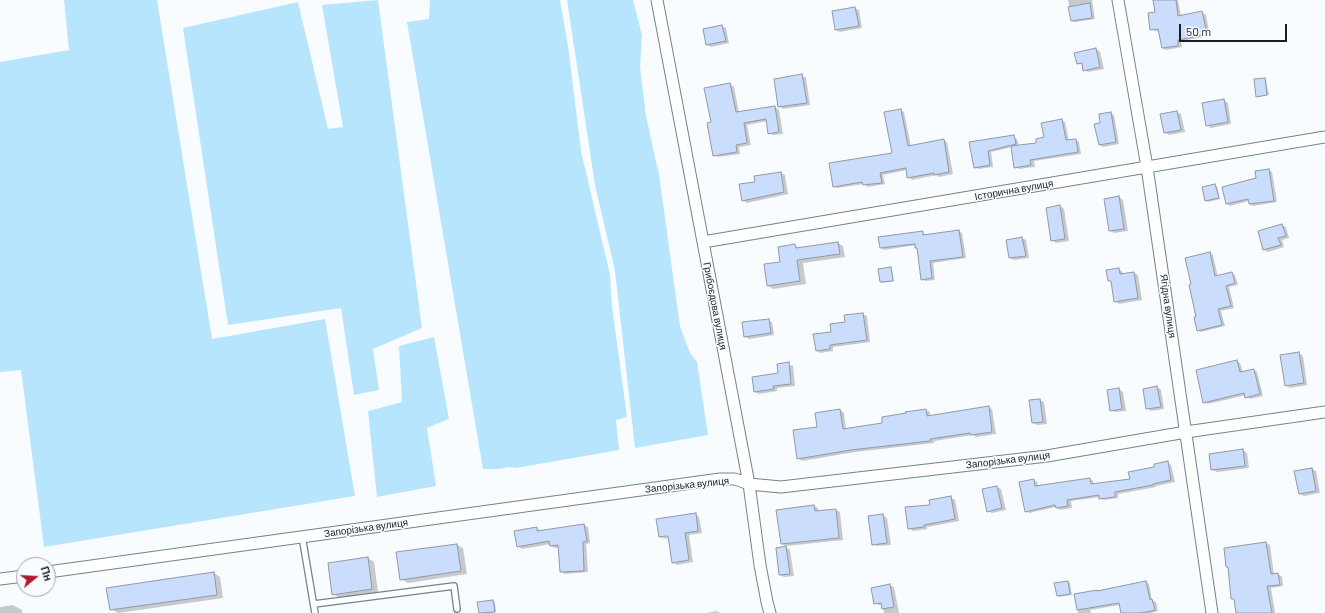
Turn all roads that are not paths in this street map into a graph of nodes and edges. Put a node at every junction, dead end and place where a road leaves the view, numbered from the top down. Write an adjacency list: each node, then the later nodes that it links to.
1 (657, 0): 5 (street, Грибоєдова вулиця)
2 (1118, 0): 4 (street, Ягідна вулиця)
3 (1325, 137): 4 (street, Історична вулиця)
4 (1147, 167): 5 (street, Історична вулиця); 7 (street, Ягідна вулиця)
5 (703, 242): 8 (street, Грибоєдова вулиця)
6 (1325, 412): 7 (street, Запорізька вулиця)
7 (1186, 432): 8 (street, Запорізька вулиця); 17 (street, Ягідна вулиця)
8 (749, 484): 9 (street, Запорізька вулиця); 16 (street, Грибоєдова вулиця)
9 (302, 536): 10 (street, Запорізька вулиця); 13 (lane)
10 (56, 571)
11 (16, 577): 12 (street)
12 (0, 579)
13 (314, 604): 14 (lane); 15 (lane)
14 (457, 609)
15 (315, 613)
16 (770, 613)
17 (1212, 613)

